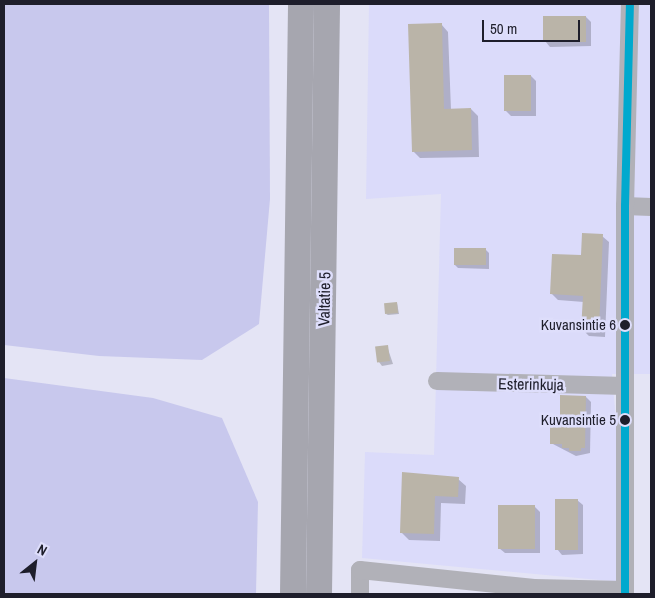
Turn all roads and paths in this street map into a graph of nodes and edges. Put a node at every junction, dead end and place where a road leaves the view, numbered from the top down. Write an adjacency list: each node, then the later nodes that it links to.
1 (300, 4): 11 (highway, Valtatie 5)
2 (327, 4): 12 (highway, Valtatie 5)
3 (630, 4): 4 (street)
4 (625, 206): 5 (street); 7 (street)
5 (651, 207)
6 (438, 381): 7 (street, Esterinkuja)
7 (625, 386): 10 (street)
8 (436, 586): 9 (street); 13 (street)
9 (534, 591): 10 (street)
10 (625, 592)
11 (294, 594)
12 (319, 594)
13 (360, 594)

